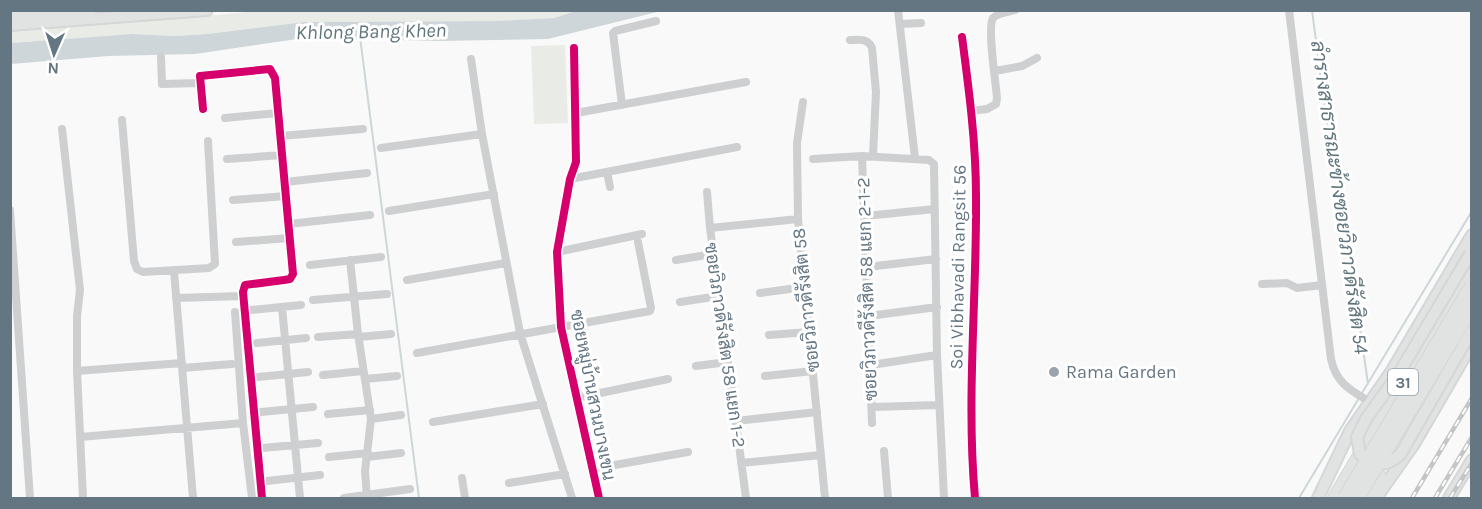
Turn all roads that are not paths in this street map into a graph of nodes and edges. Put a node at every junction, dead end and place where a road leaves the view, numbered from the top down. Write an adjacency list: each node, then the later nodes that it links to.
1 (91, 10): 6 (main road)
2 (207, 10): 6 (main road)
3 (898, 10): 10 (street)
4 (1015, 10): 18 (street)
5 (1289, 10): 75 (street)
6 (73, 14): 7 (main road); 11 (main road)
7 (10, 16)
8 (656, 21): 22 (street)
9 (921, 22): 10 (street)
10 (900, 24): 39 (street)
11 (10, 25)
12 (962, 37): 24 (street, Soi Vibhavadi Rangsit 56)
13 (850, 40): 38 (street)
14 (574, 48): 26 (street, ซอยหมู่บ้านสวนบางเขน)
15 (161, 57): 20 (street)
16 (471, 58): 31 (street)
17 (1036, 58): 18 (street)
18 (995, 71): 24 (street)
19 (746, 82): 22 (street)
20 (200, 83): 23 (street); 25 (street)
21 (803, 102): 56 (street, ซอยวิภาวดีรังสิต 58)
22 (622, 105): 26 (street)
23 (203, 109)
24 (971, 111): 175 (street, Soi Vibhavadi Rangsit 56)
25 (278, 113): 27 (street); 32 (street)
26 (576, 113): 44 (street, ซอยหมู่บ้านสวนบางเขน)
27 (225, 118)
28 (122, 120): 72 (street)
29 (62, 129): 113 (street)
30 (363, 129): 32 (street)
31 (482, 134): 35 (street); 48 (street)
32 (281, 136): 36 (street)
33 (208, 141): 72 (street)
34 (737, 147): 42 (street)
35 (381, 148)
36 (282, 155): 40 (street); 45 (street)
37 (862, 156): 38 (street); 41 (street); 55 (street, ซอยวิภาวดีรังสิต 58 แยก 2-1-2)
38 (873, 156): 39 (street)
39 (915, 158): 51 (street)
40 (228, 159)
41 (813, 159)
42 (607, 172): 44 (street); 46 (street)
43 (367, 173): 45 (street)
44 (570, 179): 62 (street, ซอยหมู่บ้านสวนบางเขน)
45 (285, 182): 49 (street)
46 (610, 187)
47 (707, 192): 58 (street, ซอยวิภาวดีรังสิต 58 แยก 1-2)
48 (494, 194): 53 (street); 69 (street)
49 (286, 196): 50 (street); 57 (street)
50 (232, 200)
51 (935, 209): 55 (street); 66 (street)
52 (10, 210): 161 (street)
53 (389, 211)
54 (370, 214): 57 (street)
55 (865, 216): 71 (street, ซอยวิภาวดีรังสิต 58 แยก 2-1-2)
56 (798, 219): 58 (street); 77 (street, ซอยวิภาวดีรังสิต 58)
57 (289, 224): 60 (street)
58 (710, 228): 63 (street, ซอยวิภาวดีรังสิต 58 แยก 1-2)
59 (1472, 235): 124 (main road, 31)
60 (290, 238): 61 (street); 80 (street)
61 (236, 242)
62 (557, 252): 94 (street, ซอยหมู่บ้านสวนบางเขน); 94 (street)
63 (713, 254): 68 (street); 81 (street, ซอยวิภาวดีรังสิต 58 แยก 1-2)
64 (381, 257): 67 (street)
65 (1471, 257): 95 (main road, bridge); 177 (highway, 31)
66 (936, 259): 71 (street); 89 (street)
67 (350, 260): 70 (street); 82 (street)
68 (676, 260)
69 (506, 262): 73 (street); 97 (street)
70 (310, 265)
71 (867, 267): 93 (street, ซอยวิภาวดีรังสิต 58 แยก 2-1-2)
72 (174, 271): 83 (street)
73 (406, 280)
74 (1262, 284): 75 (street)
75 (1322, 285): 124 (street)
76 (1472, 286): 178 (highway, 31, bridge)
77 (804, 287): 78 (street); 96 (street, ซอยวิภาวดีรังสิต 58)
78 (760, 293)
79 (387, 294): 82 (street)
80 (243, 296): 83 (street); 165 (street)
81 (719, 296): 85 (street); 108 (street, ซอยวิภาวดีรังสิต 58 แยก 1-2)
82 (354, 297): 84 (street); 100 (street)
83 (176, 298): 110 (street)
84 (313, 300)
85 (680, 302)
86 (301, 305): 88 (street)
87 (1472, 306): 179 (highway, 31, bridge)
88 (282, 307): 90 (street); 103 (street)
89 (937, 307): 93 (street); 107 (street)
90 (251, 310)
91 (235, 312): 137 (street)
92 (1472, 315): 180 (highway, 31)
93 (869, 316): 111 (street, ซอยวิภาวดีรังสิต 58 แยก 2-1-2)
94 (561, 327): 97 (street); 123 (street, ซอยหมู่บ้านสวนบางเขน)
95 (1472, 330)
96 (809, 332): 99 (street); 114 (street, ซอยวิภาวดีรังสิต 58)
97 (520, 333): 106 (street); 125 (street)
98 (391, 334): 100 (street)
99 (769, 335)
100 (359, 336): 101 (street); 118 (street)
101 (318, 337)
102 (306, 338): 103 (street)
103 (285, 340): 104 (street); 116 (street)
104 (256, 343)
105 (1472, 344): 181 (main road, 31)
106 (417, 353)
107 (937, 355): 111 (street); 126 (street)
108 (728, 362): 112 (street); 135 (street, ซอยวิภาวดีรังสิต 58 แยก 1-2)
109 (232, 364): 110 (street)
110 (182, 365): 113 (street); 139 (street)
111 (870, 365): 128 (street, ซอยวิภาวดีรังสิต 58 แยก 2-1-2)
112 (696, 366)
113 (77, 371): 140 (street)
114 (813, 371): 120 (street); 131 (street, ซอยวิภาวดีรังสิต 58)
115 (308, 372): 116 (street)
116 (289, 374): 121 (street); 129 (street)
117 (323, 375): 118 (street)
118 (364, 375): 119 (street); 133 (street)
119 (397, 376)
120 (765, 376)
121 (258, 377)
122 (668, 379): 123 (street)
123 (576, 398): 152 (street, ซอยหมู่บ้านสวนบางเขน)
124 (1364, 398): 176 (main road, 31)
125 (543, 404): 136 (street); 153 (street)
126 (939, 405): 128 (street); 174 (street)
127 (313, 407): 129 (street)
128 (872, 407): 138 (street, ซอยวิภาวดีรังสิต 58 แยก 2-1-2)
129 (292, 410): 130 (street); 142 (street)
130 (261, 412)
131 (817, 412): 135 (street); 148 (street, ซอยวิภาวดีรังสิต 58)
132 (328, 414): 133 (street)
133 (370, 414): 134 (street); 147 (street)
134 (401, 415)
135 (736, 421): 151 (street, ซอยวิภาวดีรังสิต 58 แยก 1-2)
136 (433, 422)
137 (243, 423): 139 (street); 164 (street)
138 (872, 423)
139 (187, 429): 140 (street); 163 (street)
140 (80, 437): 162 (street)
141 (318, 443): 142 (street)
142 (295, 445): 143 (street); 155 (street)
143 (262, 448)
144 (884, 450): 173 (street)
145 (688, 452): 152 (street)
146 (401, 453): 147 (street)
147 (367, 455): 149 (street); 160 (street)
148 (821, 455): 151 (street); 172 (street, ซอยวิภาวดีรังสิต 58)
149 (329, 457)
150 (1472, 460): 182 (main road)
151 (741, 463): 171 (street, ซอยวิภาวดีรังสิต 58 แยก 1-2)
152 (592, 469): 170 (street, ซอยหมู่บ้านสวนบางเขน)
153 (565, 474): 158 (street); 169 (street)
154 (320, 475): 155 (street)
155 (298, 477): 157 (street); 166 (street)
156 (462, 478): 168 (street)
157 (267, 481)
158 (509, 483)
159 (411, 489): 160 (street)
160 (366, 497): 167 (street)
161 (30, 498)
162 (83, 498)
163 (193, 498)
164 (252, 498)
165 (262, 498)
166 (300, 498)
167 (344, 498)
168 (465, 498)
169 (572, 498)
170 (599, 498)
171 (746, 498)
172 (825, 498)
173 (888, 498)
174 (944, 498)
175 (975, 498)
176 (1318, 498)
177 (1335, 498)
178 (1346, 498)
179 (1357, 498)
180 (1365, 498)
181 (1376, 498)
182 (1449, 498)

